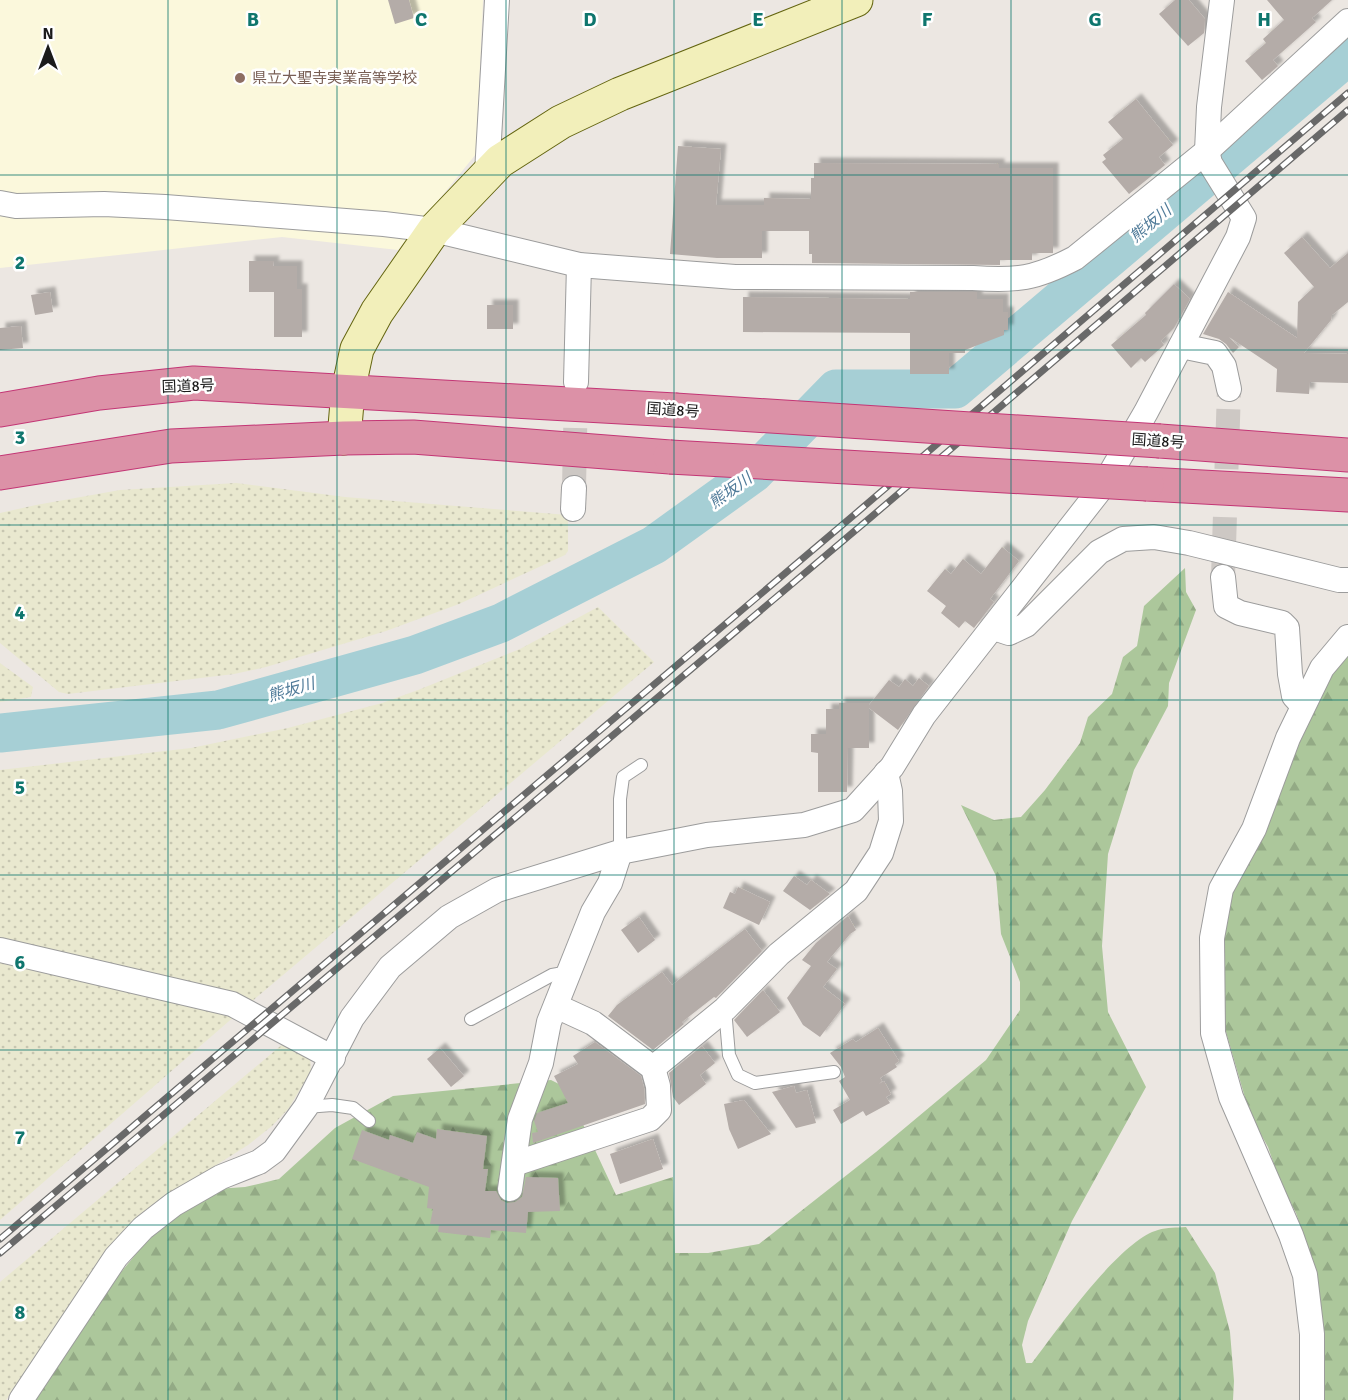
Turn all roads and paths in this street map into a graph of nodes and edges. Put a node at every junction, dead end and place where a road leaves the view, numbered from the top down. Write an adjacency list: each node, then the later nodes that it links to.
1 (496, 0): 6 (street)
2 (856, 0): 6 (street)
3 (1222, 0): 5 (street)
4 (1348, 21): 5 (street)
5 (1212, 164): 9 (street); 10 (street)
6 (488, 173): 8 (street)
7 (0, 203): 8 (street)
8 (434, 231): 9 (street); 13 (street)
9 (579, 265): 11 (street)
10 (1181, 346): 12 (street); 21 (street)
11 (576, 382)
12 (1229, 389)
13 (348, 391): 14 (highway, 国道8号); 15 (street); 16 (highway, 国道8号, bridge)
14 (0, 410)
15 (344, 438): 17 (highway); 18 (highway, bridge)
16 (1348, 455)
17 (0, 473)
18 (1348, 495)
19 (1223, 577): 23 (street)
20 (1348, 580): 21 (street)
21 (994, 628): 25 (street)
22 (1348, 637): 23 (street)
23 (1303, 706): 40 (street)
24 (641, 765): 26 (lane)
25 (886, 773): 26 (street); 30 (street)
26 (620, 852): 28 (street); 32 (street)
27 (0, 950): 32 (street)
28 (569, 972): 29 (street); 31 (lane)
29 (556, 1006): 33 (street); 37 (street)
30 (725, 1009): 33 (street); 34 (lane)
31 (471, 1019)
32 (333, 1058): 35 (street)
33 (653, 1068): 37 (street)
34 (834, 1072)
35 (306, 1107): 36 (lane); 39 (street)
36 (369, 1121)
37 (514, 1164): 38 (street)
38 (510, 1189)
39 (21, 1400)
40 (1312, 1400)

